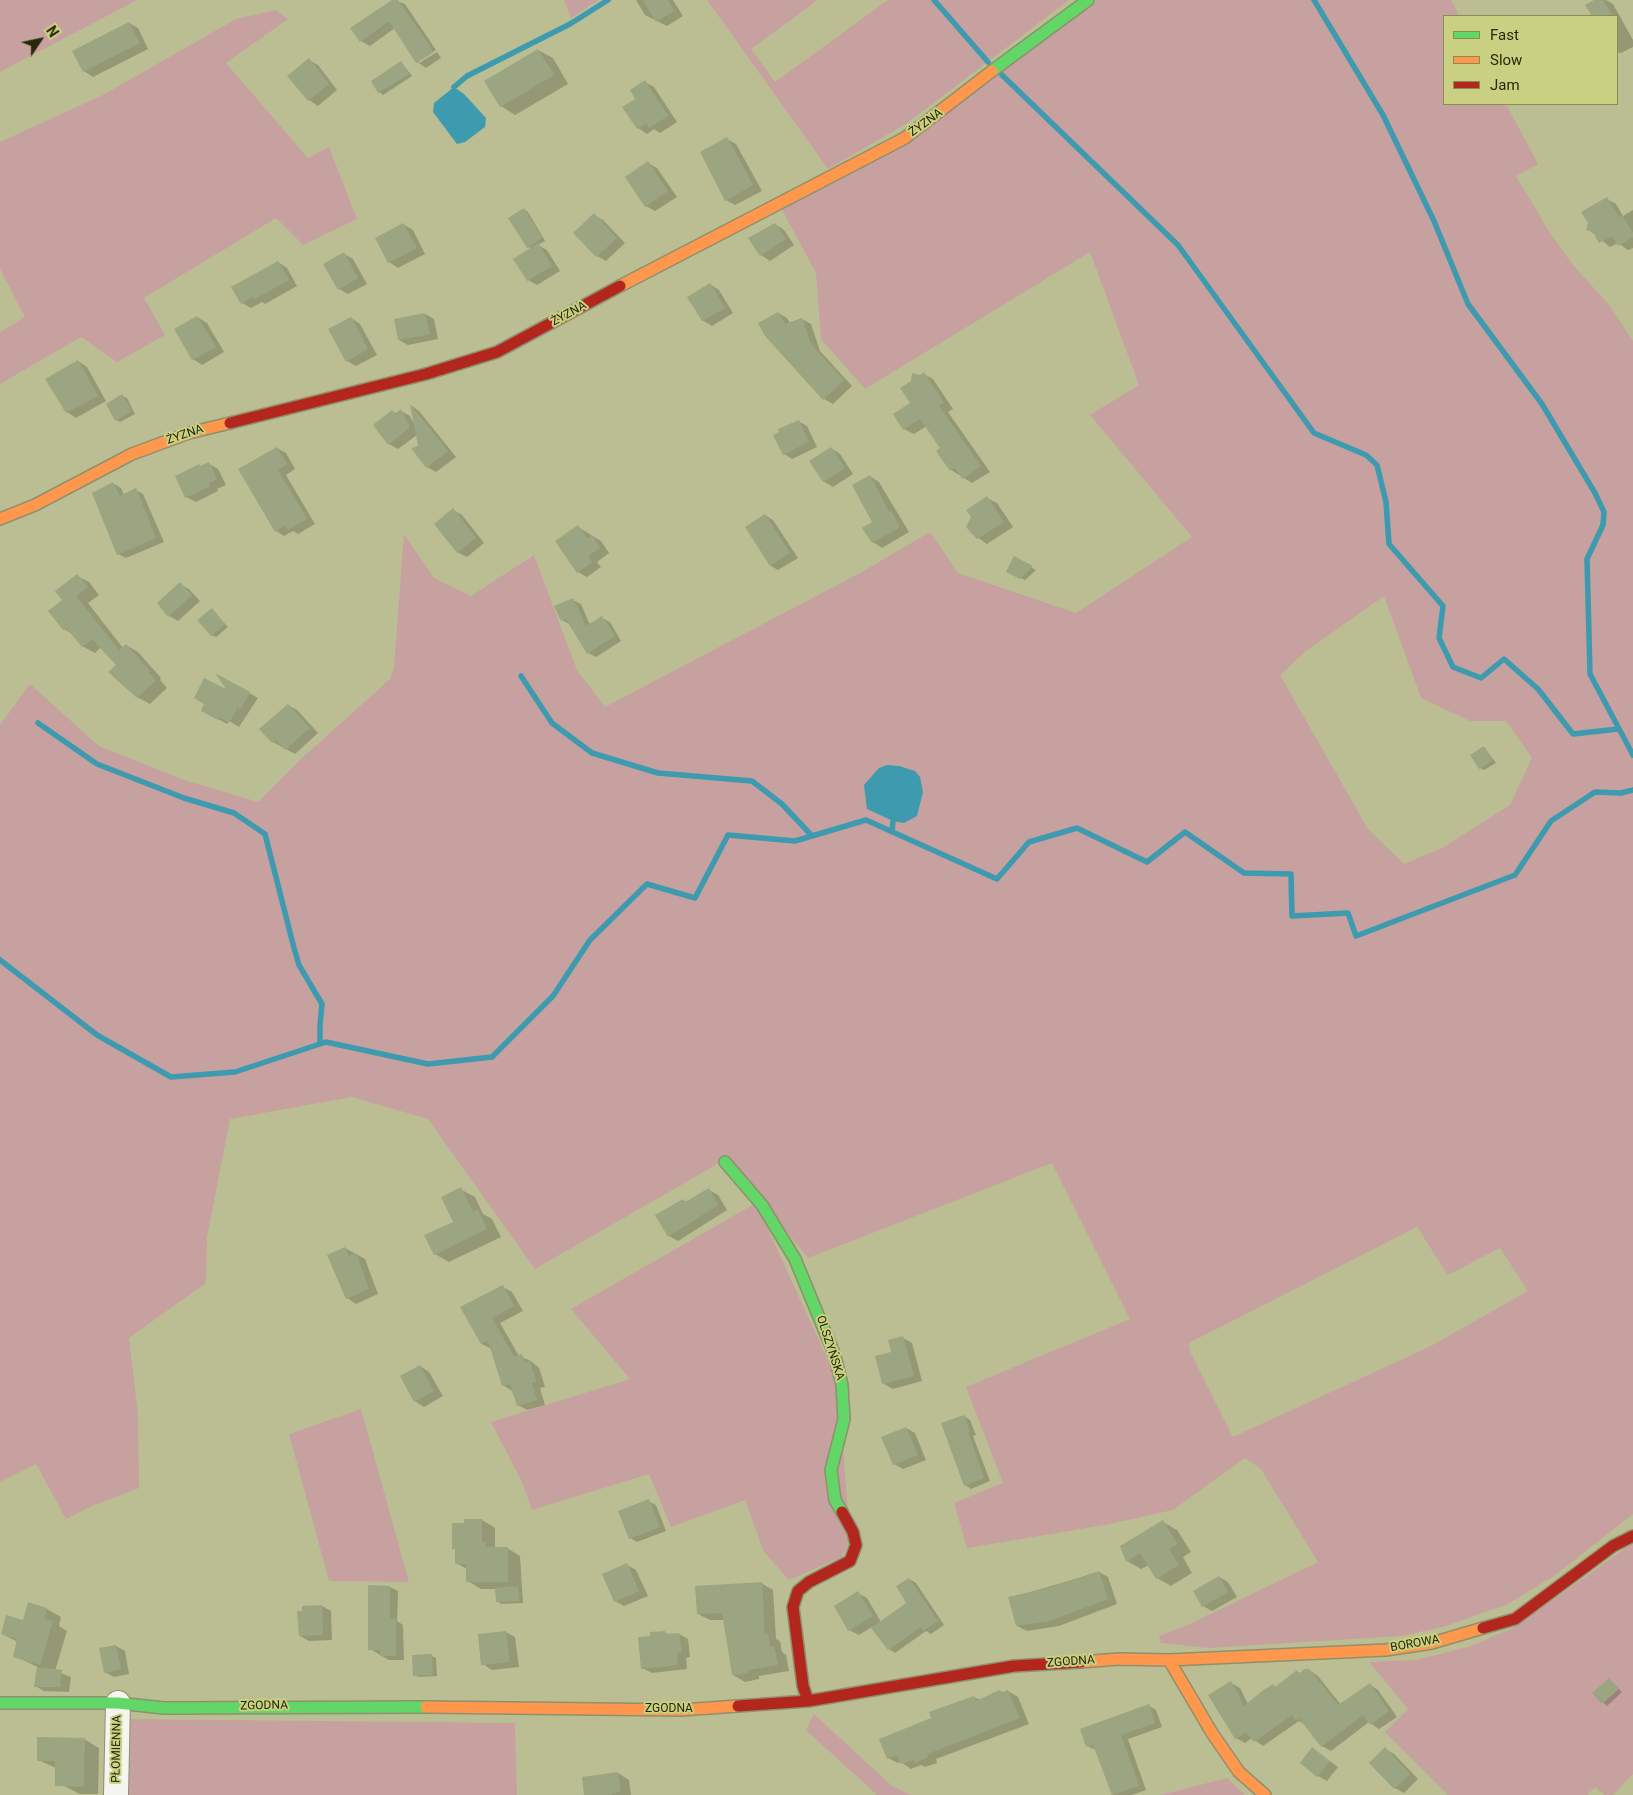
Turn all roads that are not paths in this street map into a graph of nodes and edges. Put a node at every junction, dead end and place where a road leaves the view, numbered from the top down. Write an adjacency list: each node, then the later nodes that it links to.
1 (1088, 0): 2 (street, ŻYZNA)
2 (0, 519)
3 (726, 1162): 6 (street, OLSZYŃSKA)
4 (1633, 1536): 5 (street, BOROWA)
5 (1168, 1660): 6 (street, ZGODNA); 10 (street)
6 (808, 1701): 8 (street, ZGODNA)
7 (0, 1703): 8 (street, ZGODNA)
8 (118, 1703): 9 (street, PŁOMIENNA)
9 (116, 1795)
10 (1265, 1795)

